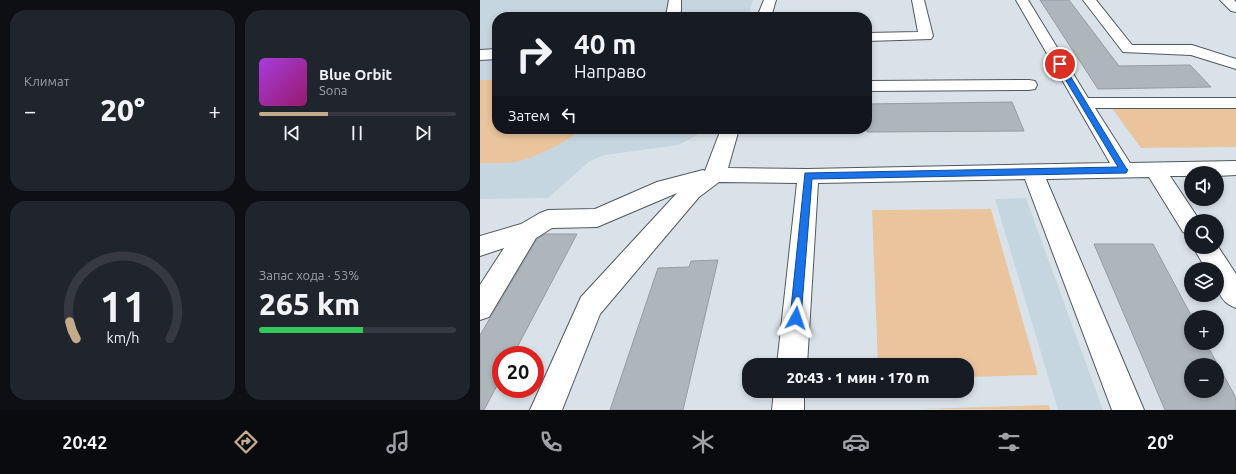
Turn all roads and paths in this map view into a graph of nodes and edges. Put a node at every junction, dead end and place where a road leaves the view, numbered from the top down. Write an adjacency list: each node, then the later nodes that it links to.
1 (675, 0): 8 (lane)
2 (770, 0): 9 (lane)
3 (918, 0): 10 (lane)
4 (1022, 0): 16 (lane)
5 (1089, 0): 13 (lane)
6 (1226, 0): 7 (lane)
7 (1236, 8)
8 (674, 12)
9 (766, 12)
10 (872, 36)
11 (492, 54): 12 (lane)
12 (480, 55)
13 (1236, 64)
14 (1029, 85): 15 (lane)
15 (872, 86)
16 (1083, 103): 17 (lane); 20 (lane)
17 (1236, 103)
18 (728, 134): 23 (lane)
19 (1236, 168): 21 (lane)
20 (1124, 170): 21 (lane); 22 (lane)
21 (1155, 170): 25 (lane)
22 (1033, 172): 24 (lane); 35 (lane)
23 (715, 175): 24 (lane); 26 (lane); 33 (lane)
24 (808, 176): 31 (lane)
25 (1184, 215)
26 (528, 231): 27 (lane); 30 (lane)
27 (480, 246)
28 (1210, 254): 29 (lane)
29 (1235, 291)
30 (480, 308)
31 (793, 358)
32 (789, 398): 34 (lane)
33 (546, 410)
34 (788, 410)
35 (1128, 410)

